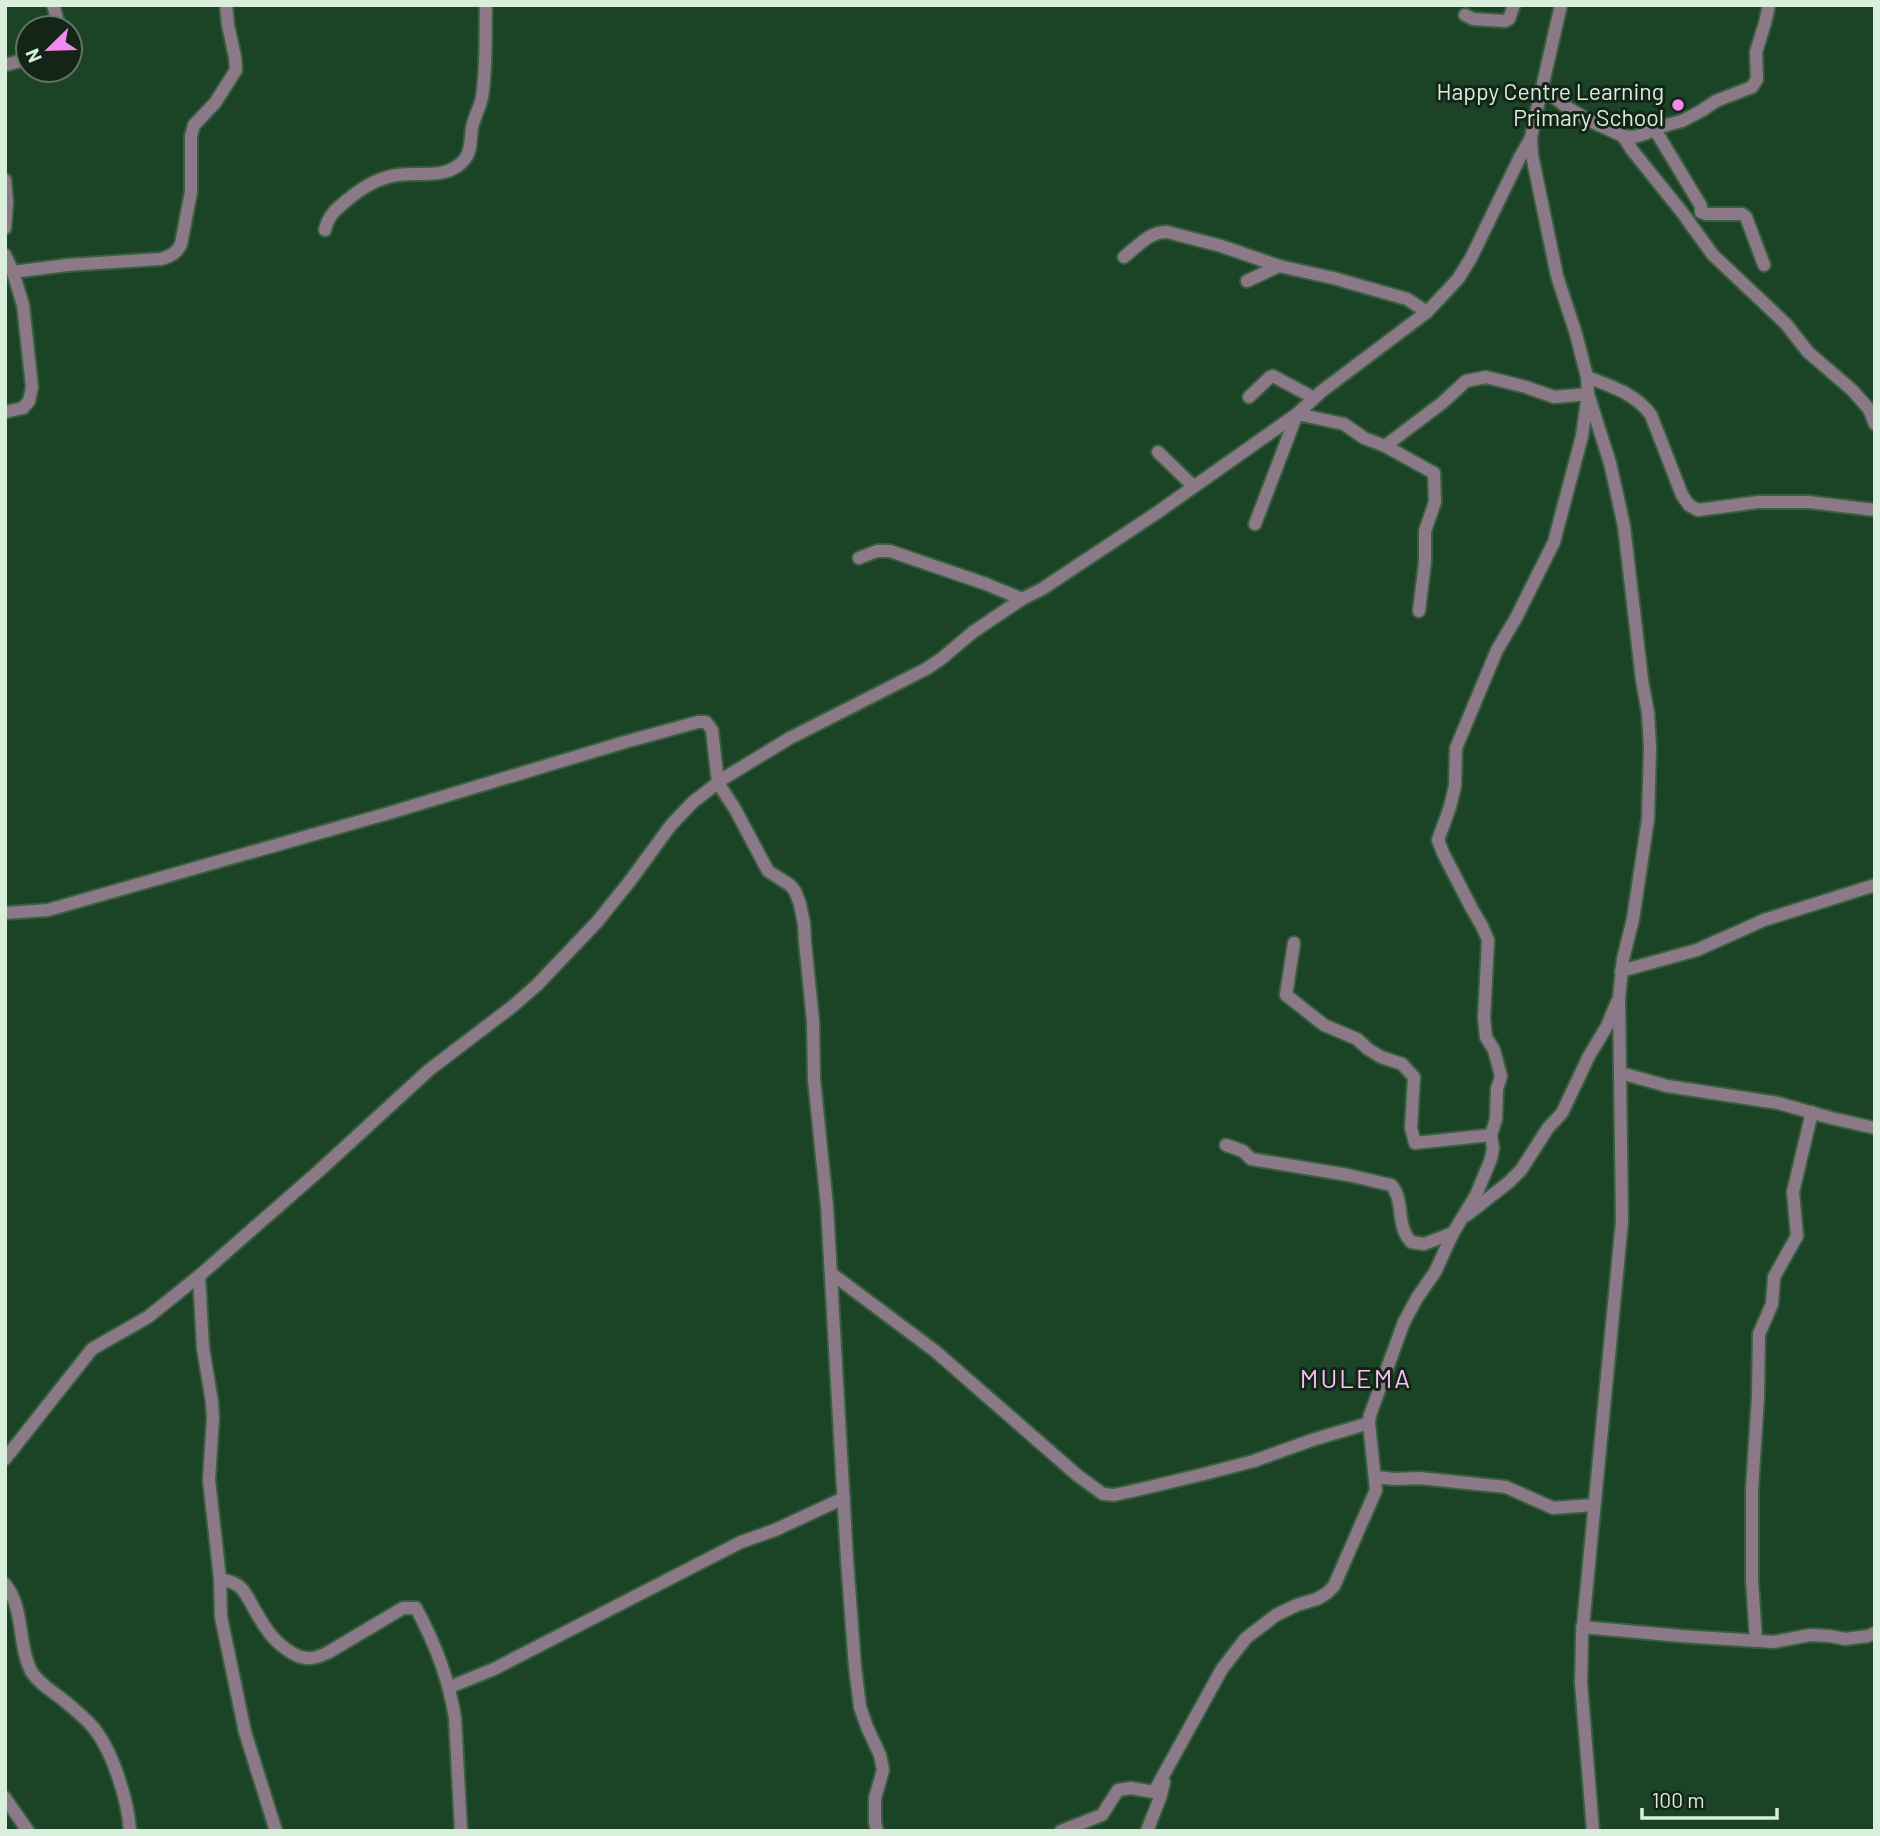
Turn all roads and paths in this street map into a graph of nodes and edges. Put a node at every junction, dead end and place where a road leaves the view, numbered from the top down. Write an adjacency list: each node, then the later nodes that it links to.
1 (226, 5): 18 (street)
2 (486, 5): 13 (street)
3 (1514, 5): 6 (street)
4 (1561, 5): 7 (street)
5 (1769, 5): 8 (street)
6 (1465, 15)
7 (1542, 88): 9 (street); 10 (street)
8 (1652, 129): 9 (street); 16 (street)
9 (1623, 136): 27 (street)
10 (1531, 138): 20 (street); 21 (street)
11 (5, 180): 12 (street)
12 (5, 228)
13 (325, 230)
14 (5, 255): 18 (street)
15 (1124, 257): 17 (street)
16 (1764, 265)
17 (1279, 266): 19 (street); 20 (street)
18 (13, 272): 25 (street)
19 (1247, 281)
20 (1427, 312): 24 (street)
21 (1587, 377): 22 (street); 31 (street)
22 (1588, 394): 28 (street); 40 (street); 45 (street)
23 (1250, 397): 24 (street)
24 (1314, 398): 26 (street)
25 (5, 412)
26 (1297, 414): 28 (street); 30 (street); 32 (street)
27 (1875, 424)
28 (1385, 446): 35 (street)
29 (1158, 452): 30 (street)
30 (1193, 486): 34 (street)
31 (1875, 510)
32 (1255, 524)
33 (859, 558): 34 (street)
34 (1022, 599): 36 (street)
35 (1419, 611)
36 (718, 783): 38 (street); 49 (street); 50 (street)
37 (1875, 885): 40 (street)
38 (5, 913)
39 (1294, 943): 45 (street)
40 (1621, 971): 41 (street)
41 (1619, 998): 42 (street); 47 (street)
42 (1621, 1073): 43 (street); 55 (street)
43 (1812, 1112): 44 (street); 60 (street)
44 (1875, 1128)
45 (1492, 1135): 47 (street)
46 (1226, 1145): 48 (street)
47 (1461, 1220): 48 (street)
48 (1453, 1233): 51 (street)
49 (832, 1274): 51 (street); 54 (street)
50 (199, 1276): 52 (street); 56 (street)
51 (1370, 1423): 53 (street)
52 (5, 1459)
53 (1376, 1477): 55 (street); 62 (street)
54 (844, 1498): 61 (street); 68 (street)
55 (1593, 1505): 58 (street)
56 (220, 1579): 61 (street); 66 (street)
57 (5, 1584): 65 (street)
58 (1582, 1626): 60 (street); 71 (street)
59 (1875, 1633): 60 (street)
60 (1756, 1641)
61 (450, 1687): 67 (street)
62 (1167, 1769): 69 (street); 70 (street)
63 (5, 1798): 64 (street)
64 (27, 1831)
65 (130, 1831)
66 (276, 1831)
67 (461, 1831)
68 (877, 1831)
69 (1061, 1831)
70 (1147, 1831)
71 (1593, 1831)

